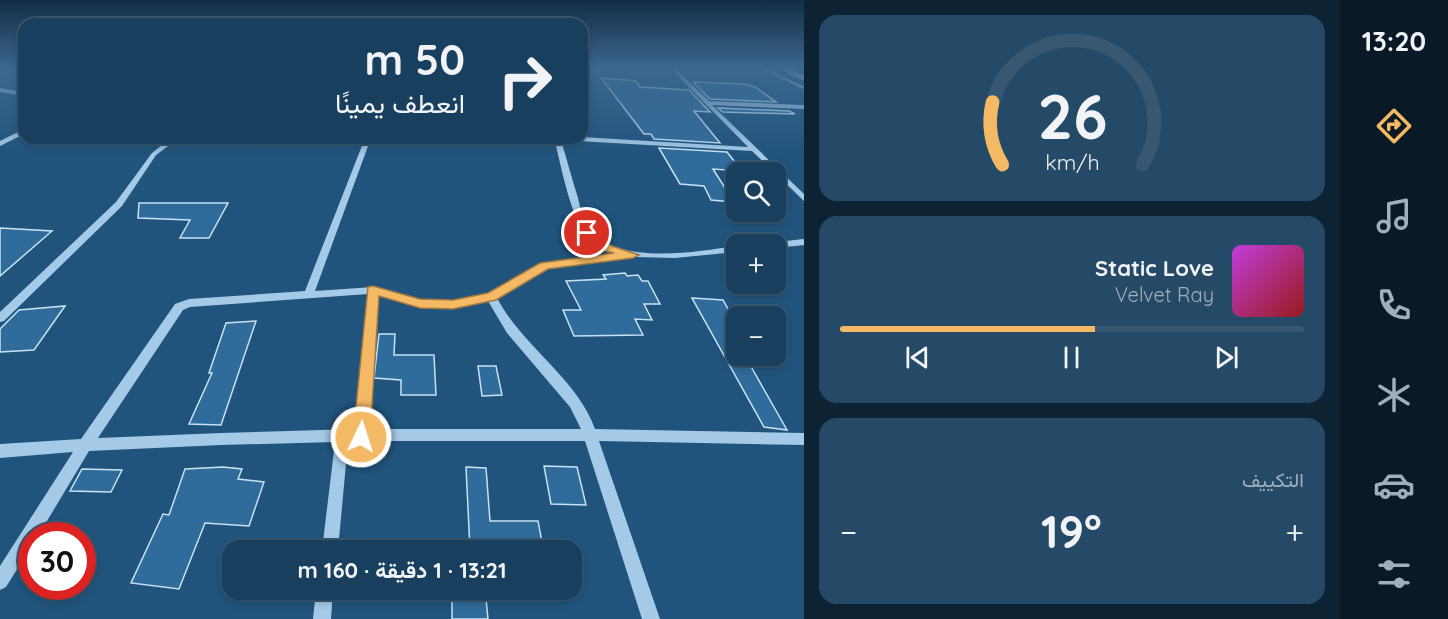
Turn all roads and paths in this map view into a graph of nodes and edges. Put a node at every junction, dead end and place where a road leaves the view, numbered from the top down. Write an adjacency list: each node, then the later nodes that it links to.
1 (702, 97): 2 (street)
2 (708, 103): 3 (street); 10 (street)
3 (804, 107)
4 (18, 134): 6 (street)
5 (588, 140): 10 (street)
6 (0, 144)
7 (167, 144): 19 (street)
8 (366, 144): 17 (street)
9 (559, 144): 15 (street)
10 (752, 149): 11 (street)
11 (804, 201)
12 (804, 242): 13 (street)
13 (786, 244)
14 (726, 250): 15 (street)
15 (633, 255): 18 (street)
16 (373, 290): 17 (street); 18 (street); 22 (street)
17 (309, 292): 24 (street)
18 (491, 297): 20 (street)
19 (0, 318)
20 (590, 435): 22 (street); 23 (street); 30 (street)
21 (342, 436): 22 (street); 24 (street); 26 (street)
22 (361, 437)
23 (804, 439)
24 (86, 444): 25 (street); 27 (street)
25 (0, 451)
26 (331, 540)
27 (0, 581)
28 (325, 600): 29 (street)
29 (322, 619)
30 (651, 619)

